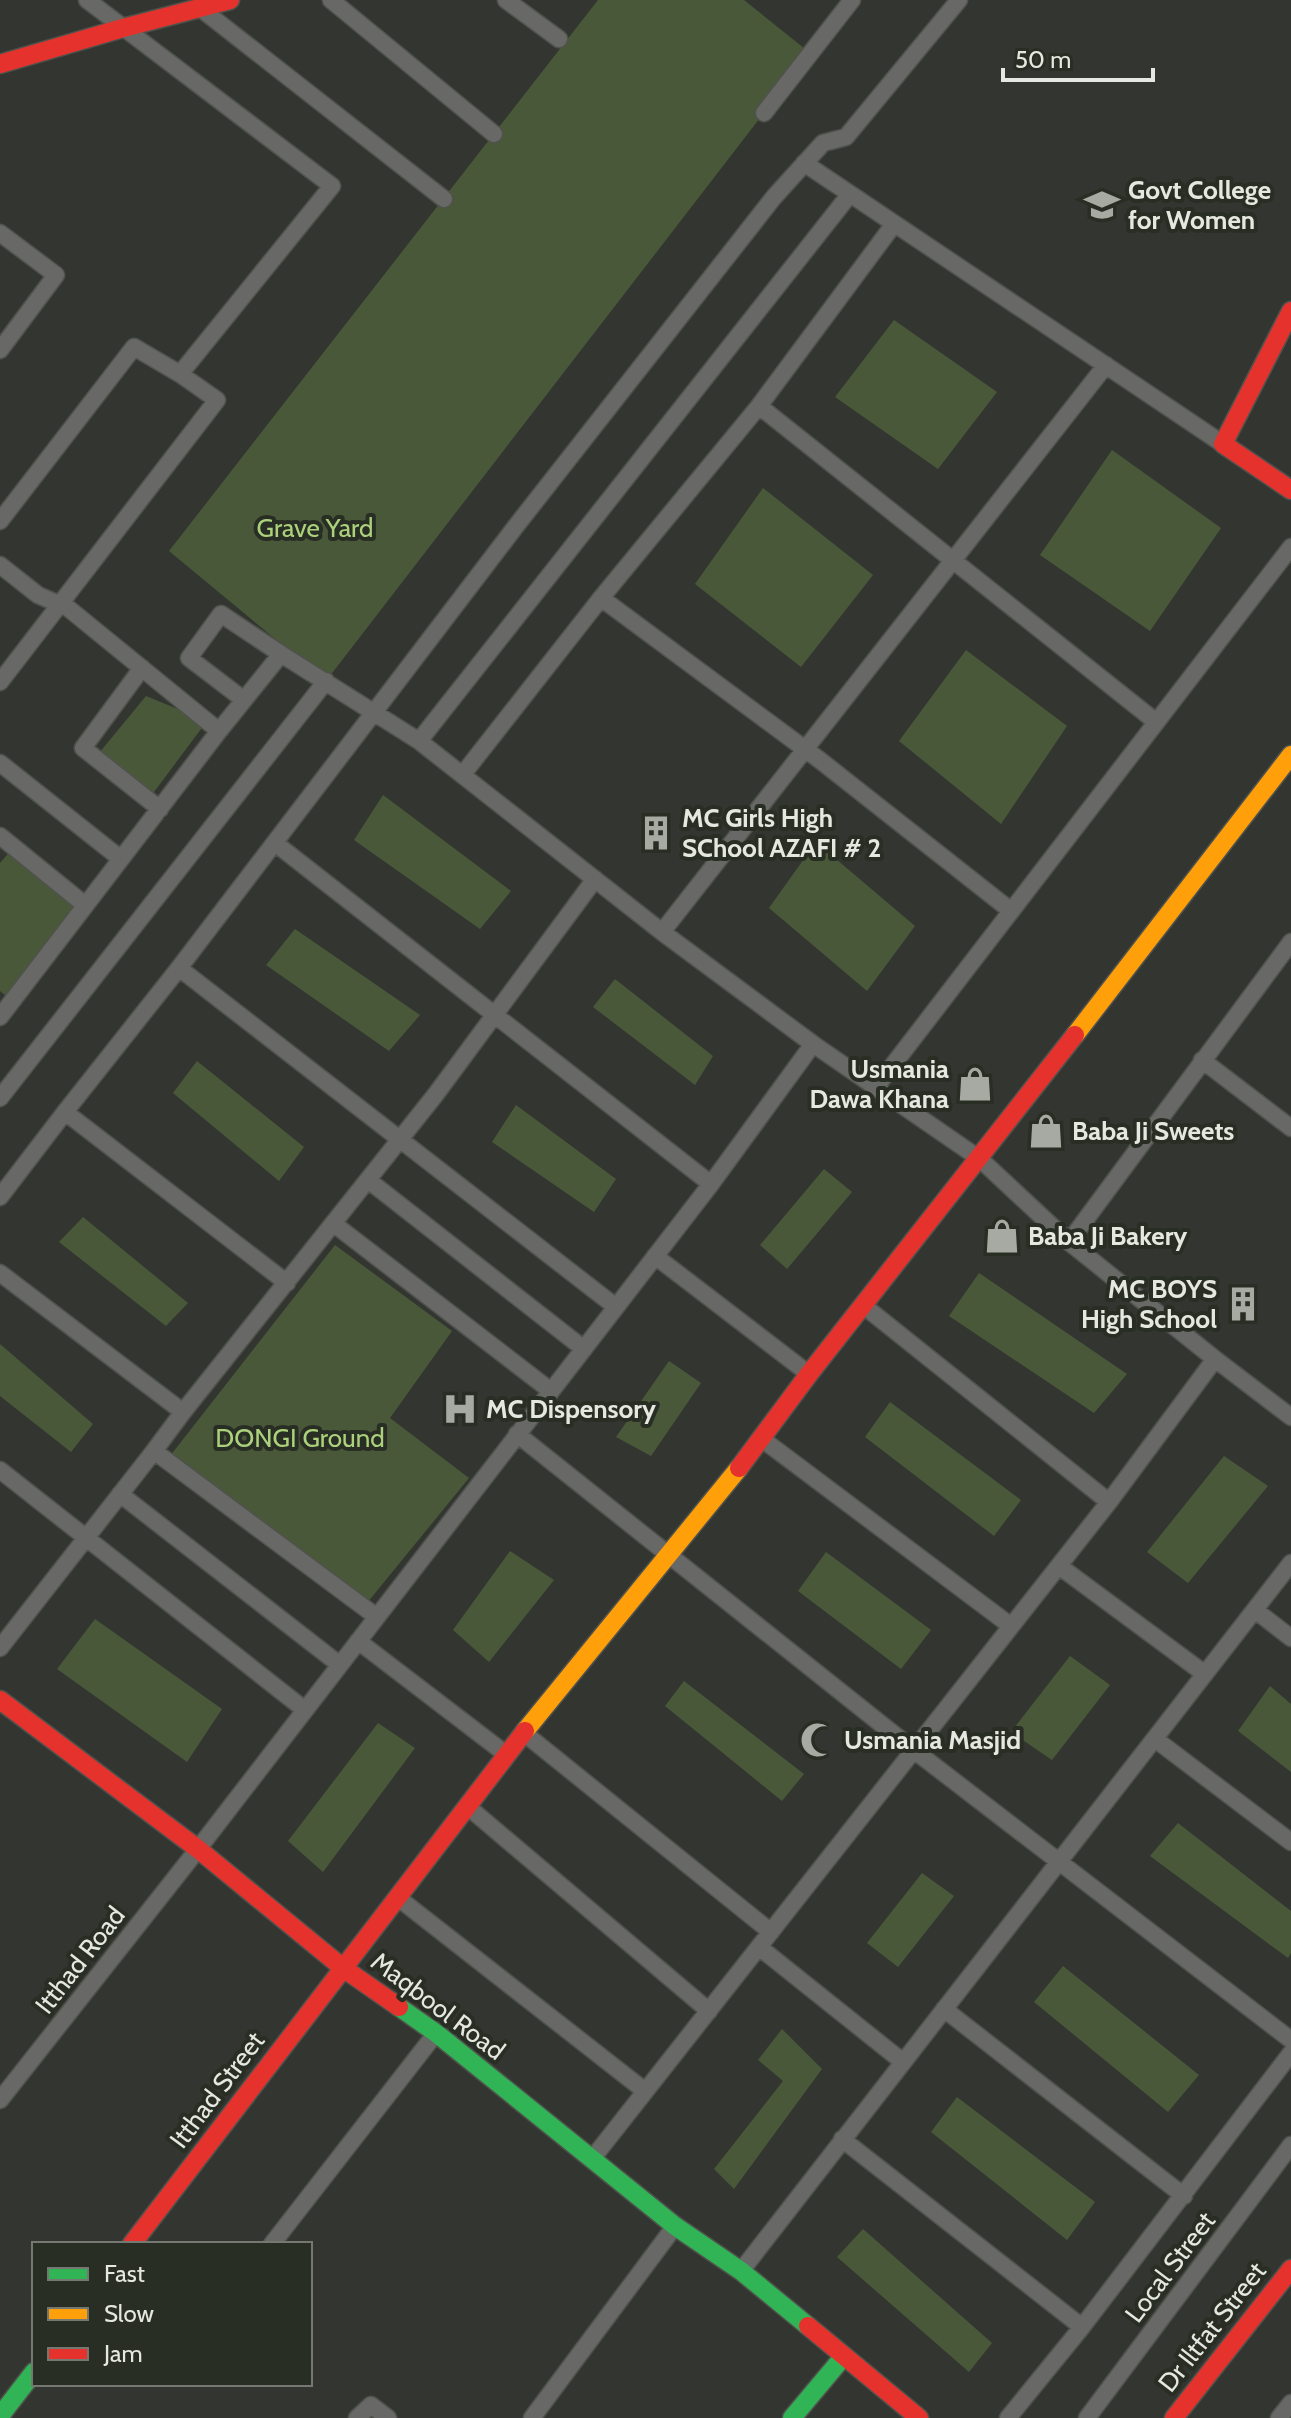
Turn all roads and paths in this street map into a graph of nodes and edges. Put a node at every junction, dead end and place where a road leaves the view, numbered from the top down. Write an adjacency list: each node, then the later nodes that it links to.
1 (87, 0): 8 (street)
2 (230, 0): 7 (street)
3 (331, 0): 12 (street)
4 (506, 0): 9 (street)
5 (852, 0): 11 (street)
6 (959, 0): 13 (street)
7 (200, 8): 8 (street); 15 (street)
8 (123, 28): 10 (street); 21 (street)
9 (559, 39)
10 (0, 64)
11 (764, 113)
12 (494, 134)
13 (804, 163): 14 (street); 36 (street)
14 (850, 194): 16 (street); 39 (street)
15 (444, 199)
16 (894, 224): 20 (street); 22 (street)
17 (0, 233): 19 (street)
18 (1291, 311): 23 (street)
19 (0, 350)
20 (1106, 365): 23 (street); 27 (street)
21 (180, 374): 25 (street); 30 (street)
22 (759, 406): 27 (street); 29 (street)
23 (1223, 444): 24 (street)
24 (1291, 490)
25 (0, 521)
26 (1291, 547): 37 (street)
27 (954, 561): 37 (street); 40 (street)
28 (0, 565): 30 (street)
29 (601, 598): 40 (street); 43 (street)
30 (59, 605): 32 (street); 34 (street)
31 (281, 654): 33 (street); 35 (street); 35 (street)
32 (142, 668): 38 (street); 44 (street)
33 (326, 681): 36 (street); 59 (street)
34 (0, 682)
35 (244, 700): 38 (street)
36 (374, 712): 39 (street); 46 (street)
37 (1155, 721): 50 (street)
38 (219, 731): 44 (street)
39 (419, 741): 43 (street)
40 (806, 750): 50 (street); 51 (street)
41 (1291, 755): 63 (street, Itthad Street)
42 (0, 763): 47 (street)
43 (463, 774): 48 (street)
44 (160, 809): 47 (street)
45 (0, 836): 49 (street)
46 (275, 843): 53 (street); 54 (street)
47 (121, 859): 49 (street)
48 (595, 879): 51 (street); 54 (street)
49 (85, 905): 55 (street)
50 (1010, 910): 58 (street)
51 (662, 932): 56 (street)
52 (1291, 942): 57 (street)
53 (179, 968): 60 (street); 62 (street)
54 (494, 1015): 62 (street); 65 (street)
55 (0, 1017)
56 (813, 1044): 58 (street); 65 (street, Itthad Road)
57 (1202, 1060): 61 (street); 68 (street)
58 (876, 1087): 63 (street)
59 (0, 1098)
60 (65, 1112): 66 (street); 71 (street)
61 (1291, 1128)
62 (400, 1140): 64 (street); 73 (street)
63 (980, 1159): 68 (street); 72 (street, Itthad Street)
64 (368, 1180): 67 (street); 74 (street)
65 (711, 1184): 69 (street, Itthad Road)
66 (0, 1197)
67 (334, 1224): 71 (street); 77 (street)
68 (1069, 1242): 75 (street)
69 (655, 1256): 73 (street, Itthad Road); 76 (street)
70 (0, 1273): 78 (street)
71 (287, 1283): 78 (street)
72 (864, 1306): 76 (street, Itthad Street); 85 (street)
73 (616, 1307): 74 (street, Itthad Road)
74 (584, 1349): 77 (street, Itthad Road)
75 (1215, 1359): 79 (street); 85 (street)
76 (809, 1374): 81 (street, Itthad Street)
77 (551, 1391): 80 (street, Itthad Road)
78 (183, 1412): 82 (street)
79 (1291, 1417)
80 (517, 1434): 87 (street); 91 (street, Itthad Road)
81 (762, 1439): 87 (street, Itthad Street); 92 (street)
82 (154, 1451): 84 (street); 91 (street)
83 (0, 1470): 86 (street)
84 (120, 1494): 86 (street); 96 (street)
85 (1109, 1502): 89 (street)
86 (86, 1539): 95 (street); 99 (street)
87 (668, 1553): 100 (street, Itthad Street); 102 (street)
88 (1291, 1563): 90 (street)
89 (1059, 1566): 92 (street); 97 (street)
90 (1255, 1610): 93 (street); 97 (street)
91 (377, 1617): 94 (street, Itthad Road)
92 (1011, 1626): 102 (street)
93 (1291, 1638)
94 (358, 1641): 96 (street, Itthad Road); 103 (street)
95 (0, 1648)
96 (340, 1665): 99 (street, Itthad Road)
97 (1205, 1674): 101 (street)
98 (0, 1700): 106 (street, Maqbool Road)
99 (305, 1710): 106 (street, Itthad Road)
100 (524, 1733): 103 (street, Itthad Street); 109 (street)
101 (1155, 1739): 105 (street); 107 (street)
102 (915, 1751): 107 (street); 109 (street)
103 (507, 1755): 104 (street, Itthad Street)
104 (467, 1806): 108 (street, Itthad Street); 113 (street)
105 (1291, 1842)
106 (198, 1849): 111 (street, Maqbool Road); 119 (street, Itthad Road)
107 (1058, 1862): 112 (street); 115 (street)
108 (397, 1897): 111 (street, Itthad Street); 118 (street)
109 (771, 1932): 110 (street)
110 (759, 1947): 113 (street); 117 (street)
111 (343, 1968): 114 (street, Maqbool Road); 125 (street, Itthad Street)
112 (944, 2009): 117 (street); 123 (street)
113 (709, 2011): 118 (street)
114 (436, 2033): 122 (street, Maqbool Road); 126 (street)
115 (1291, 2040)
116 (1291, 2053): 123 (street)
117 (903, 2062): 120 (street)
118 (645, 2091): 122 (street)
119 (2, 2092)
120 (842, 2139): 128 (street); 129 (street)
121 (1291, 2145): 140 (street, Local Street)
122 (592, 2159): 124 (street, Maqbool Road)
123 (1184, 2196): 129 (street)
124 (675, 2226): 128 (street, Maqbool Road); 136 (street)
125 (134, 2242)
126 (274, 2242)
127 (1291, 2269): 141 (street, Dr Iltfat Street)
128 (741, 2271): 130 (street, Maqbool Road)
129 (1082, 2327): 139 (street)
130 (844, 2356): 137 (street); 138 (street, Maqbool Road)
131 (32, 2374): 133 (street)
132 (1291, 2403): 142 (street)
133 (2, 2410)
134 (357, 2418): 135 (street)
135 (388, 2418)
136 (532, 2418)
137 (792, 2418)
138 (919, 2418)
139 (1008, 2418)
140 (1087, 2418)
141 (1174, 2418)
142 (1279, 2418)

